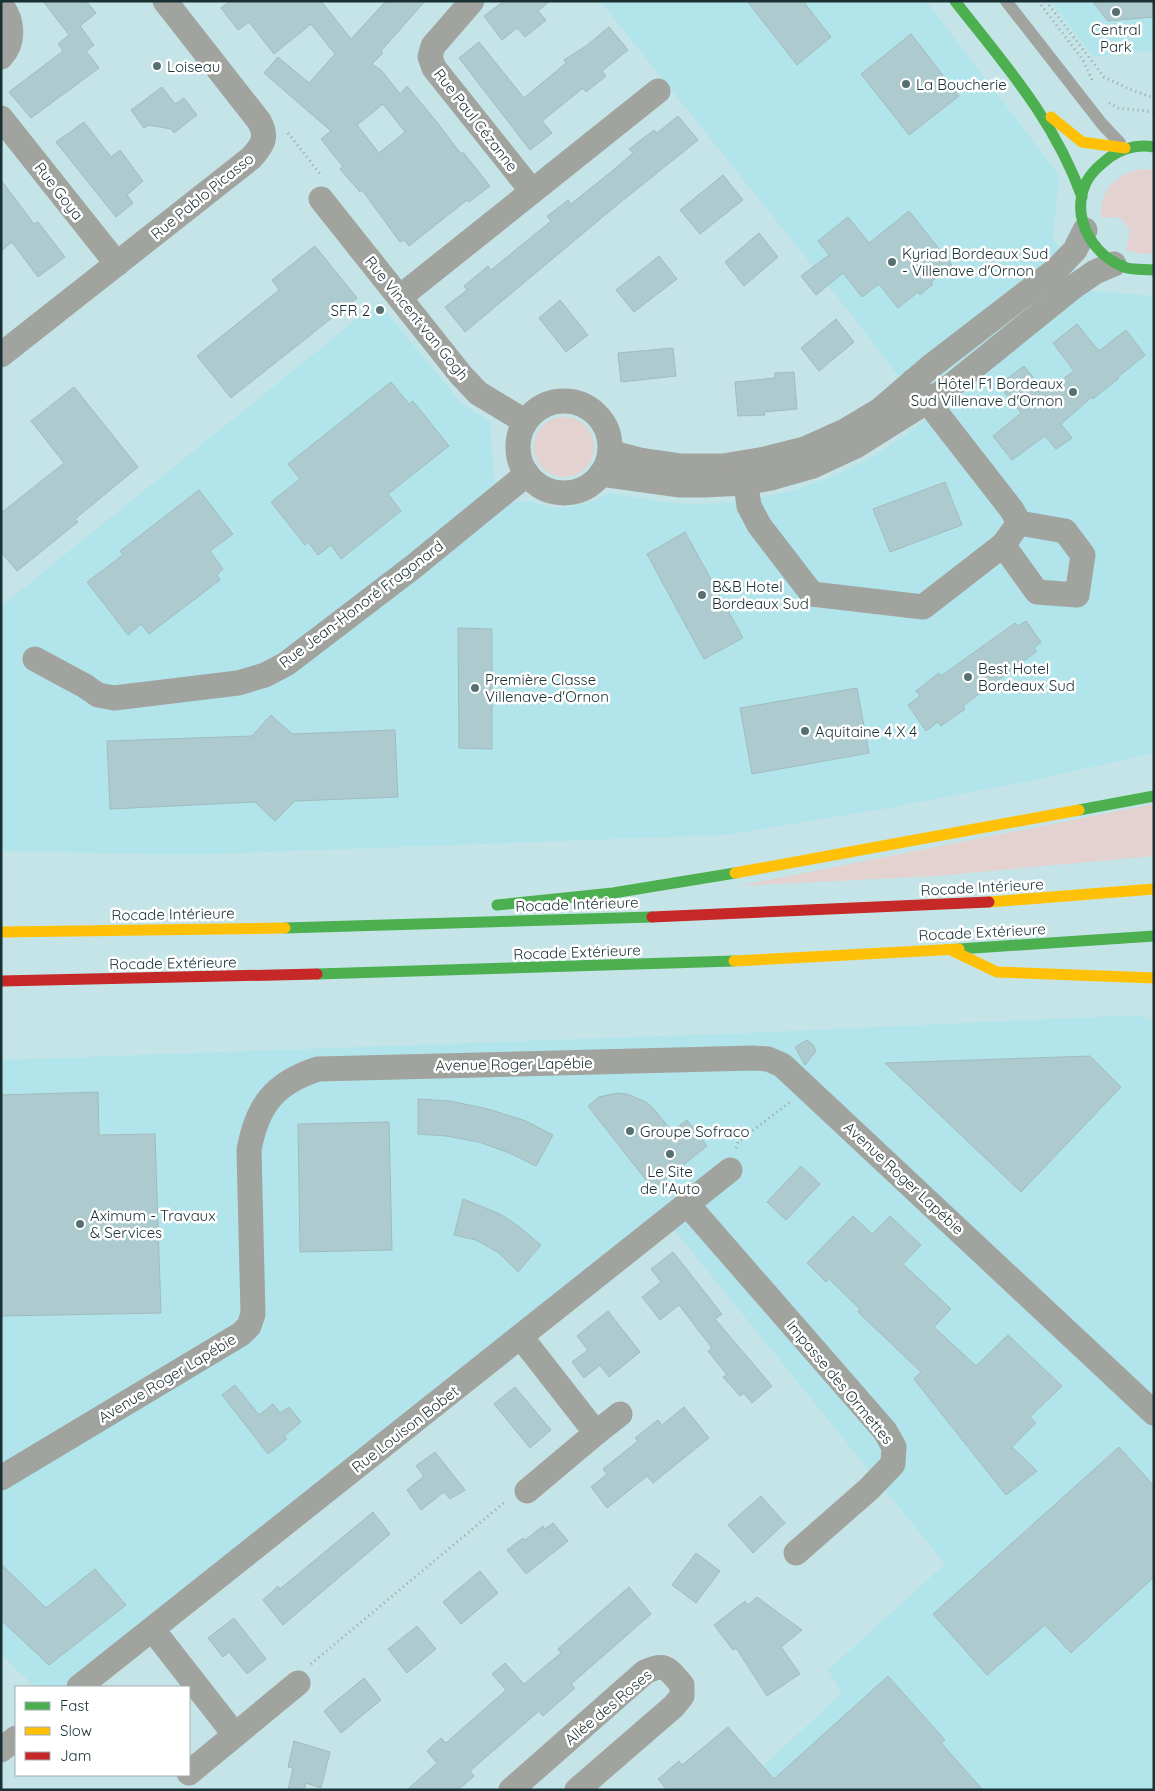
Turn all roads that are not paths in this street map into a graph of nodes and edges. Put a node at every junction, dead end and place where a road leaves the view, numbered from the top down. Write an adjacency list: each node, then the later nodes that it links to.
1 (165, 1): 16 (street, Rue Pablo Picasso)
2 (472, 1): 12 (street, Rue Paul Cézanne)
3 (955, 1): 8 (main road)
4 (1006, 1): 11 (lane)
5 (1, 5): 6 (street)
6 (1, 57)
7 (658, 90): 12 (street)
8 (1035, 105): 11 (main road); 13 (main road)
9 (1, 118): 16 (street, Rue Goya)
10 (1154, 147): 11 (main road)
11 (1126, 148): 13 (main road)
12 (532, 191): 19 (street)
13 (1082, 197): 15 (main road)
14 (321, 199): 19 (street, Rue Vincent van Gogh)
15 (1084, 230): 17 (main road); 21 (street)
16 (117, 264): 20 (street, Rue Pablo Picasso)
17 (1114, 264): 18 (main road); 21 (street)
18 (1153, 271)
19 (400, 297): 22 (street, Rue Vincent van Gogh)
20 (1, 355)
21 (921, 391): 24 (street); 26 (street)
22 (524, 424): 23 (street); 25 (street)
23 (606, 463): 24 (street); 25 (street)
24 (744, 473): 27 (street)
25 (527, 474): 28 (street, Rue Jean-Honoré Fragonard)
26 (1019, 523): 27 (street); 27 (street)
27 (1003, 545)
28 (35, 659)
29 (1154, 796): 31 (main road)
30 (1154, 890): 33 (main road, Rocade Intérieure)
31 (486, 906)
32 (417, 913): 33 (main road)
33 (271, 928): 34 (main road, Rocade Intérieure)
34 (1, 932)
35 (1154, 936): 36 (main road, Rocade Extérieure)
36 (950, 950): 37 (main road); 38 (main road, Rocade Extérieure)
37 (1154, 978)
38 (1, 981)
39 (730, 1170): 40 (street, Rue Louison Bobet)
40 (688, 1204): 41 (street, Rue Louison Bobet); 47 (street, Impasse des Ormettes)
41 (521, 1337): 44 (street); 48 (street, Rue Louison Bobet)
42 (1154, 1413): 45 (street, Avenue Roger Lapébie)
43 (620, 1414): 44 (street)
44 (596, 1433): 46 (street)
45 (1, 1478)
46 (527, 1491)
47 (796, 1553)
48 (153, 1630): 50 (street, Rue Louison Bobet); 51 (street)
49 (298, 1682): 51 (street)
50 (80, 1686)
51 (235, 1735): 54 (street)
52 (15, 1739): 53 (street)
53 (1, 1750)
54 (190, 1772)
55 (511, 1790): 56 (street, Allée des Roses)
56 (577, 1790)

